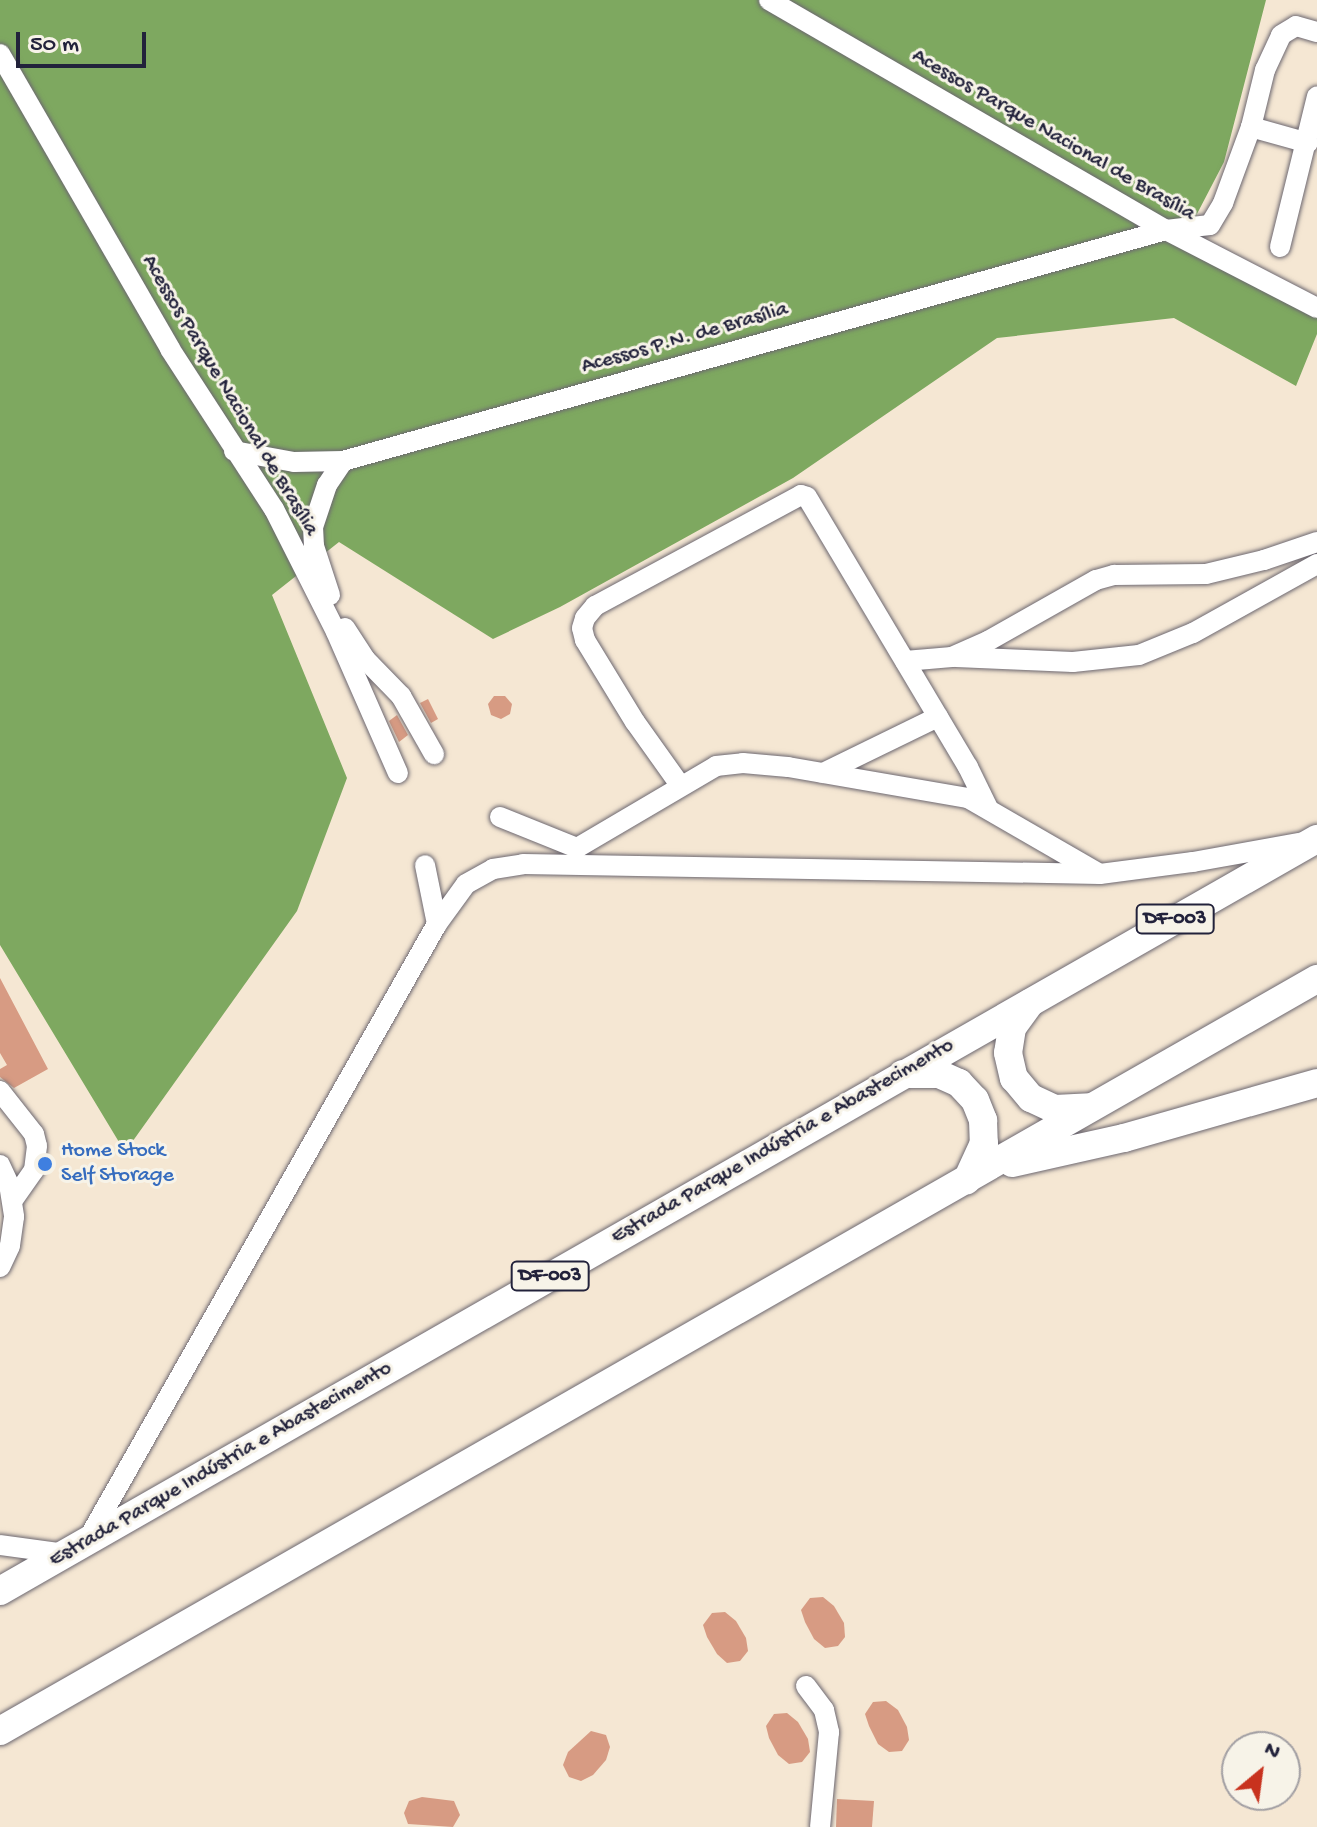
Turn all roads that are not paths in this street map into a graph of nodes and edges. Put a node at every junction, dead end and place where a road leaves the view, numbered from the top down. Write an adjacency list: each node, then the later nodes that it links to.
1 (769, 0): 7 (street, Acessos Parque Nacional de Brasília)
2 (1317, 32): 5 (street)
3 (0, 54): 10 (street, Acessos Parque Nacional de Brasília)
4 (1317, 96): 6 (street)
5 (1251, 127): 6 (street); 7 (street, Acessos P.N. de Brasília)
6 (1308, 143): 8 (street)
7 (1166, 230): 9 (street, Acessos Parque Nacional de Brasília); 11 (street, Acessos P.N. de Brasília)
8 (1280, 247)
9 (1317, 308)
10 (234, 451): 11 (street, Acessos P.N. de Brasília); 18 (street, Acessos Parque Nacional de Brasília)
11 (343, 461): 17 (street)
12 (1317, 542): 14 (street)
13 (1317, 564): 14 (street)
14 (952, 657): 15 (street)
15 (905, 661): 16 (street); 20 (street)
16 (938, 717): 19 (street); 21 (street)
17 (434, 754)
18 (398, 773)
19 (823, 773): 20 (street); 21 (street)
20 (680, 785): 24 (street)
21 (988, 808): 27 (street)
22 (500, 817): 24 (street)
23 (1316, 839): 27 (street); 30 (highway, Estrada Parque Indústria e Abastecimento / DF-003)
24 (552, 840): 25 (street)
25 (540, 863): 27 (street); 28 (street)
26 (425, 865): 28 (street)
27 (1100, 874)
28 (437, 924): 40 (street)
29 (1317, 979): 34 (highway)
30 (1033, 999): 31 (highway, Estrada Parque Indústria e Abastecimento / DF-003); 34 (highway)
31 (903, 1074): 36 (highway); 40 (highway, Estrada Parque Indústria e Abastecimento / DF-003)
32 (1317, 1083): 36 (highway)
33 (0, 1091): 37 (street)
34 (1091, 1107): 36 (highway)
35 (0, 1165): 37 (street)
36 (977, 1174): 43 (highway)
37 (12, 1201): 38 (street)
38 (0, 1267)
39 (0, 1545): 40 (street)
40 (77, 1547): 41 (highway, Estrada Parque Indústria e Abastecimento / DF-003)
41 (0, 1591)
42 (806, 1686): 44 (street)
43 (0, 1731)
44 (820, 1827)

